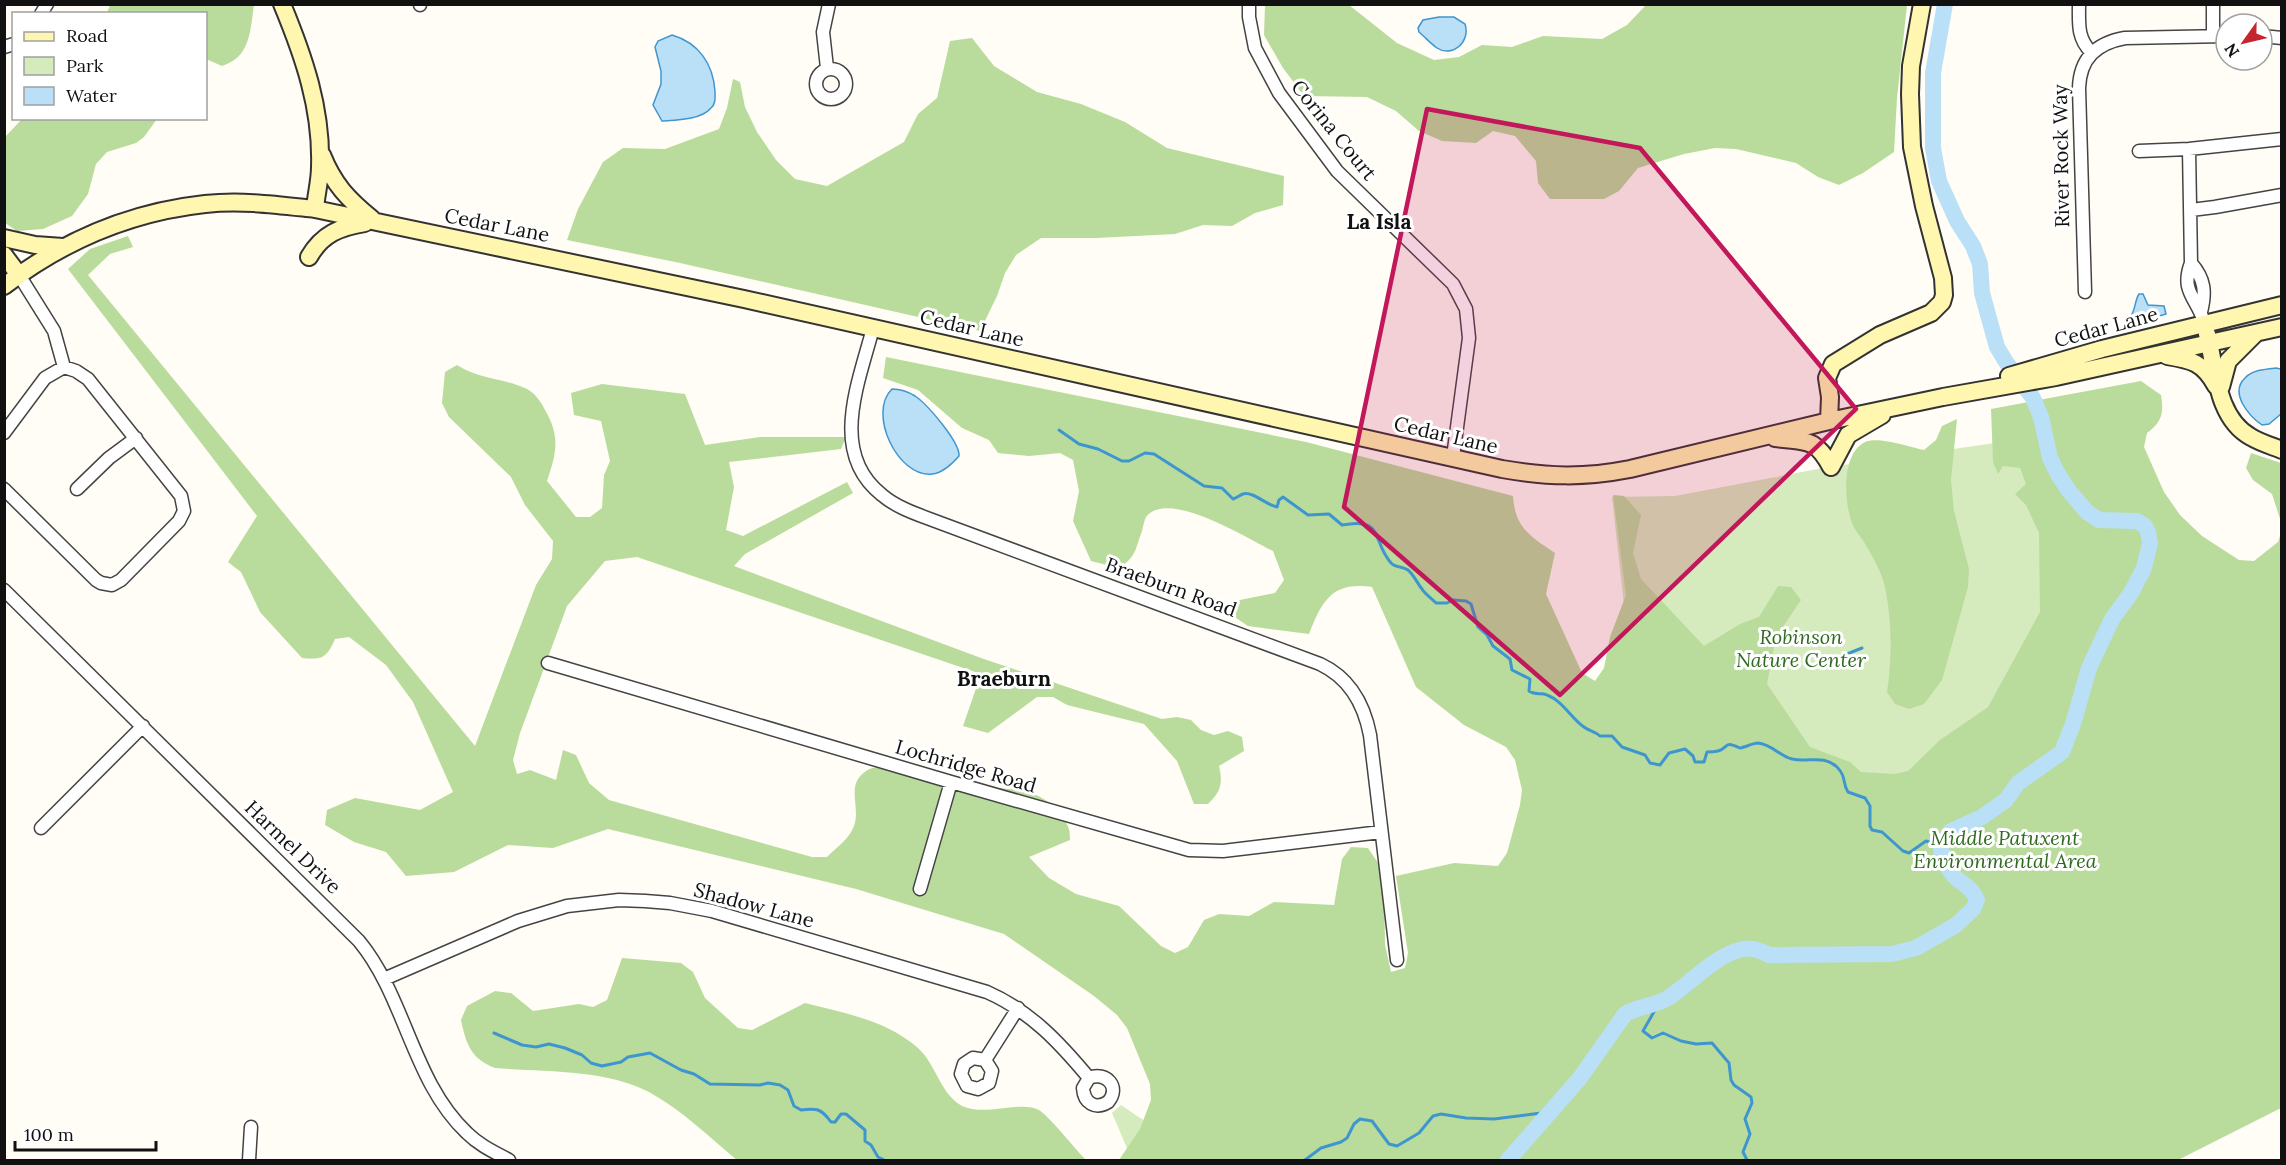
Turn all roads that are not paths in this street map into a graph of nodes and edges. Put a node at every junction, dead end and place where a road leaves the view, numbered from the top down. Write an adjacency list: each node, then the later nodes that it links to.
1 (282, 4): 11 (main road)
2 (829, 4): 8 (street)
3 (1249, 4): 40 (street, Corina Court)
4 (1922, 4): 35 (main road)
5 (2079, 4): 7 (street)
6 (2214, 36): 7 (street)
7 (2091, 52): 23 (street, River Rock Way)
8 (827, 68)
9 (2282, 139): 10 (street)
10 (2190, 149): 12 (street); 15 (street)
11 (320, 150): 14 (main road); 16 (main road)
12 (2139, 151)
13 (2282, 195): 15 (street)
14 (315, 209): 16 (main road, Cedar Lane); 18 (main road, Cedar Lane)
15 (2191, 210): 26 (street)
16 (375, 221): 20 (main road); 28 (main road, Cedar Lane)
17 (4, 238): 18 (main road)
18 (64, 247): 21 (main road, Cedar Lane)
19 (4, 255): 21 (main road)
20 (309, 257)
21 (19, 275): 22 (main road, Cedar Lane); 31 (street)
22 (4, 286)
23 (2085, 291)
24 (2282, 305): 26 (main road, Cedar Lane)
25 (2282, 314): 26 (main road)
26 (2205, 327): 29 (main road, Cedar Lane); 30 (main road, Cedar Lane); 32 (main road, Cedar Lane); 33 (main road)
27 (2282, 327): 29 (main road, Cedar Lane)
28 (873, 328): 40 (main road, Cedar Lane); 48 (street, Braeburn Road)
29 (2257, 332): 33 (main road)
30 (2157, 354): 32 (main road, Cedar Lane); 33 (main road)
31 (64, 367): 36 (street); 38 (street)
32 (2050, 371): 34 (main road, Cedar Lane)
33 (2221, 394): 39 (main road)
34 (1896, 407): 35 (main road, Cedar Lane); 37 (main road)
35 (1829, 422): 37 (main road, Cedar Lane)
36 (4, 433)
37 (1766, 437): 40 (main road, Cedar Lane)
38 (136, 438): 41 (street); 42 (street)
39 (2282, 450)
40 (1453, 457)
41 (4, 489)
42 (77, 489)
43 (4, 590): 45 (street, Harmel Drive)
44 (548, 663): 46 (street, Lochridge Road)
45 (143, 726): 47 (street); 51 (street, Harmel Drive)
46 (951, 782): 48 (street, Lochridge Road); 49 (street)
47 (42, 828)
48 (1381, 832): 50 (street, Braeburn Road)
49 (920, 889)
50 (1397, 960)
51 (384, 979): 52 (street, Shadow Lane); 57 (street, Harmel Drive)
52 (1018, 1008): 53 (street); 54 (street, Shadow Lane)
53 (985, 1060)
54 (1089, 1078)
55 (251, 1127): 56 (street)
56 (249, 1161)
57 (509, 1161)

